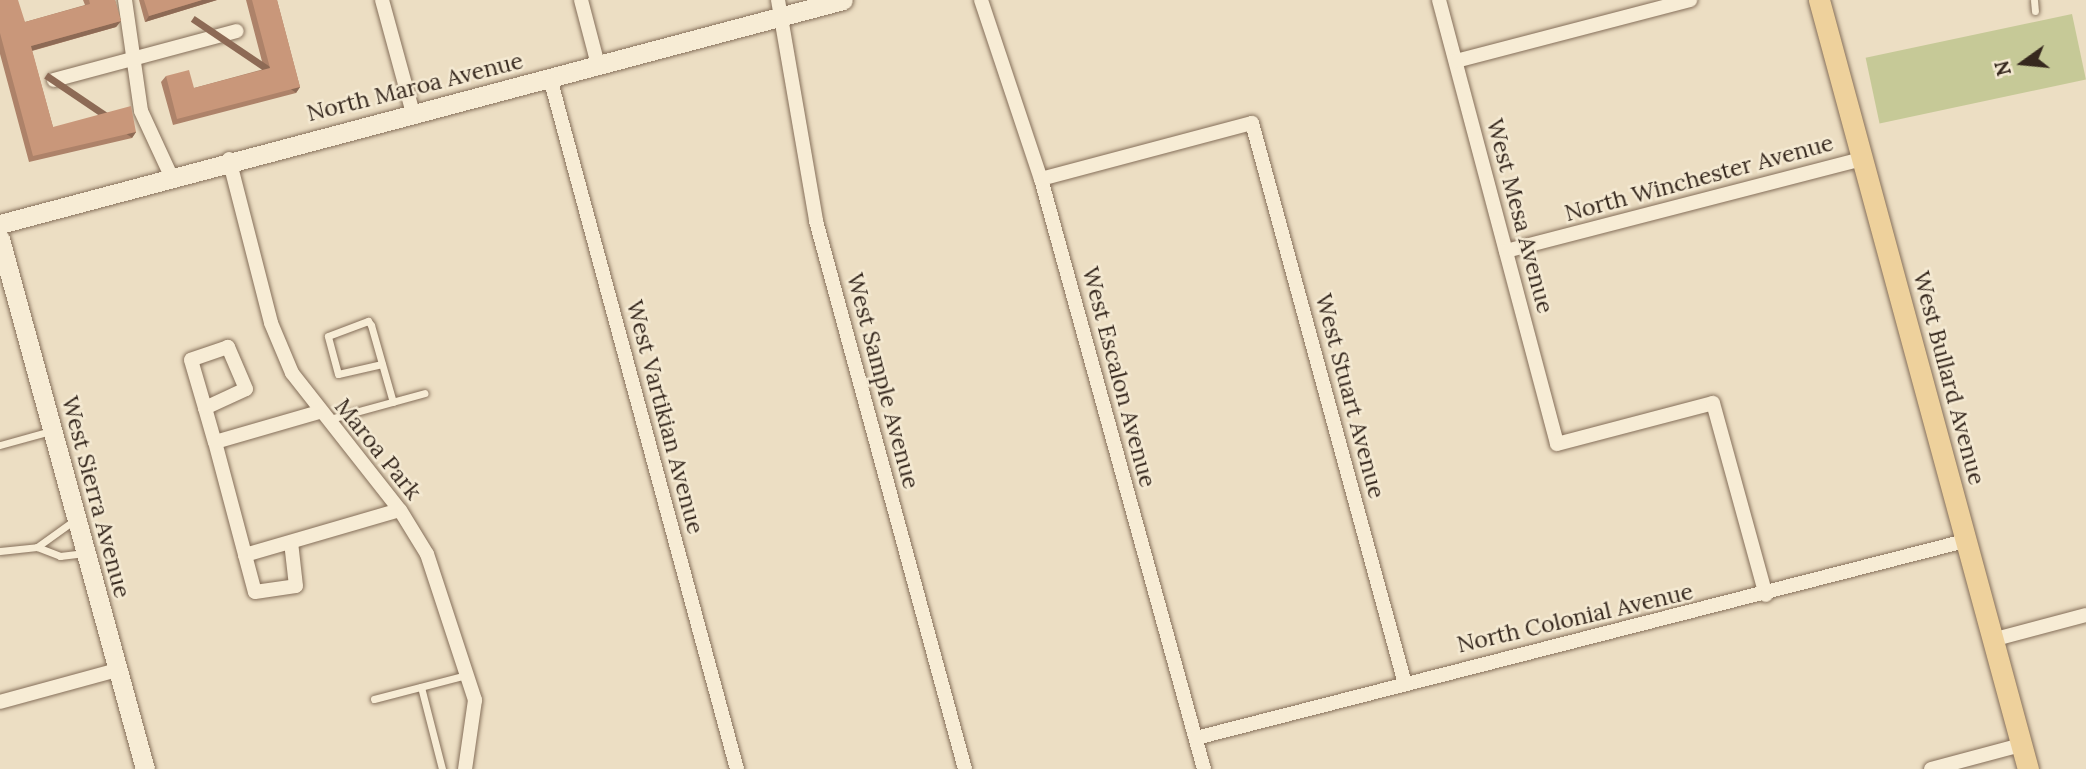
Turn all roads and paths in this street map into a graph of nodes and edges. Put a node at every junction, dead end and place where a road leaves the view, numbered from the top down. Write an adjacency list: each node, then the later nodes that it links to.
1 (124, 0): 13 (street)
2 (382, 0): 18 (street)
3 (581, 0): 15 (street)
4 (843, 0): 10 (main road, North Maroa Avenue)
5 (981, 0): 22 (street, West Escalon Avenue)
6 (1439, 0): 14 (street, West Mesa Avenue)
7 (1689, 0): 14 (street)
8 (1819, 0): 20 (main road, West Bullard Avenue)
9 (2034, 0): 11 (lane)
10 (780, 8): 15 (main road, North Maroa Avenue); 57 (street, West Sample Avenue)
11 (2035, 11)
12 (237, 31): 13 (street)
13 (136, 54): 17 (street); 21 (street)
14 (1455, 61): 25 (street, West Mesa Avenue)
15 (598, 65): 16 (main road, North Maroa Avenue)
16 (550, 78): 18 (main road, North Maroa Avenue); 56 (street, West Vartikian Avenue)
17 (54, 80)
18 (413, 113): 19 (main road, North Maroa Avenue)
19 (229, 159): 21 (main road, North Maroa Avenue); 30 (street, Maroa Park)
20 (1862, 159): 25 (street, North Winchester Avenue); 36 (main road, West Bullard Avenue)
21 (171, 176): 23 (main road, North Maroa Avenue)
22 (1041, 179): 47 (street, West Stuart Avenue); 51 (street, West Escalon Avenue)
23 (0, 224)
24 (0, 239): 31 (main road, West Sierra Avenue)
25 (1506, 251): 42 (street, West Mesa Avenue)
26 (382, 364): 26 (lane); 28 (lane)
27 (425, 393): 28 (lane)
28 (393, 402): 30 (lane)
29 (205, 408): 29 (street); 32 (street)
30 (322, 416): 32 (street); 34 (street, Maroa Park)
31 (52, 431): 33 (lane); 35 (main road, West Sierra Avenue)
32 (215, 442): 41 (street)
33 (0, 445)
34 (400, 510): 37 (street); 46 (street, Maroa Park)
35 (76, 519): 38 (lane); 40 (main road, West Sierra Avenue)
36 (1965, 541): 42 (street, North Colonial Avenue); 44 (main road, West Bullard Avenue)
37 (291, 542): 41 (street); 41 (street)
38 (37, 547): 39 (lane); 40 (lane)
39 (0, 551)
40 (85, 552): 45 (main road, West Sierra Avenue)
41 (245, 555)
42 (1766, 595): 47 (street, North Colonial Avenue)
43 (2086, 615): 44 (street)
44 (1992, 640): 52 (main road, West Bullard Avenue)
45 (117, 670): 50 (street); 53 (main road, West Sierra Avenue)
46 (468, 674): 48 (lane); 55 (street, Maroa Park)
47 (1404, 680): 51 (street, North Colonial Avenue)
48 (421, 687): 49 (lane); 54 (lane)
49 (374, 699)
50 (0, 702)
51 (1196, 738): 58 (street, West Escalon Avenue)
52 (2021, 745): 59 (street); 60 (main road, West Bullard Avenue)
53 (145, 769)
54 (442, 769)
55 (465, 769)
56 (737, 769)
57 (965, 769)
58 (1203, 769)
59 (1931, 769)
60 (2028, 769)

